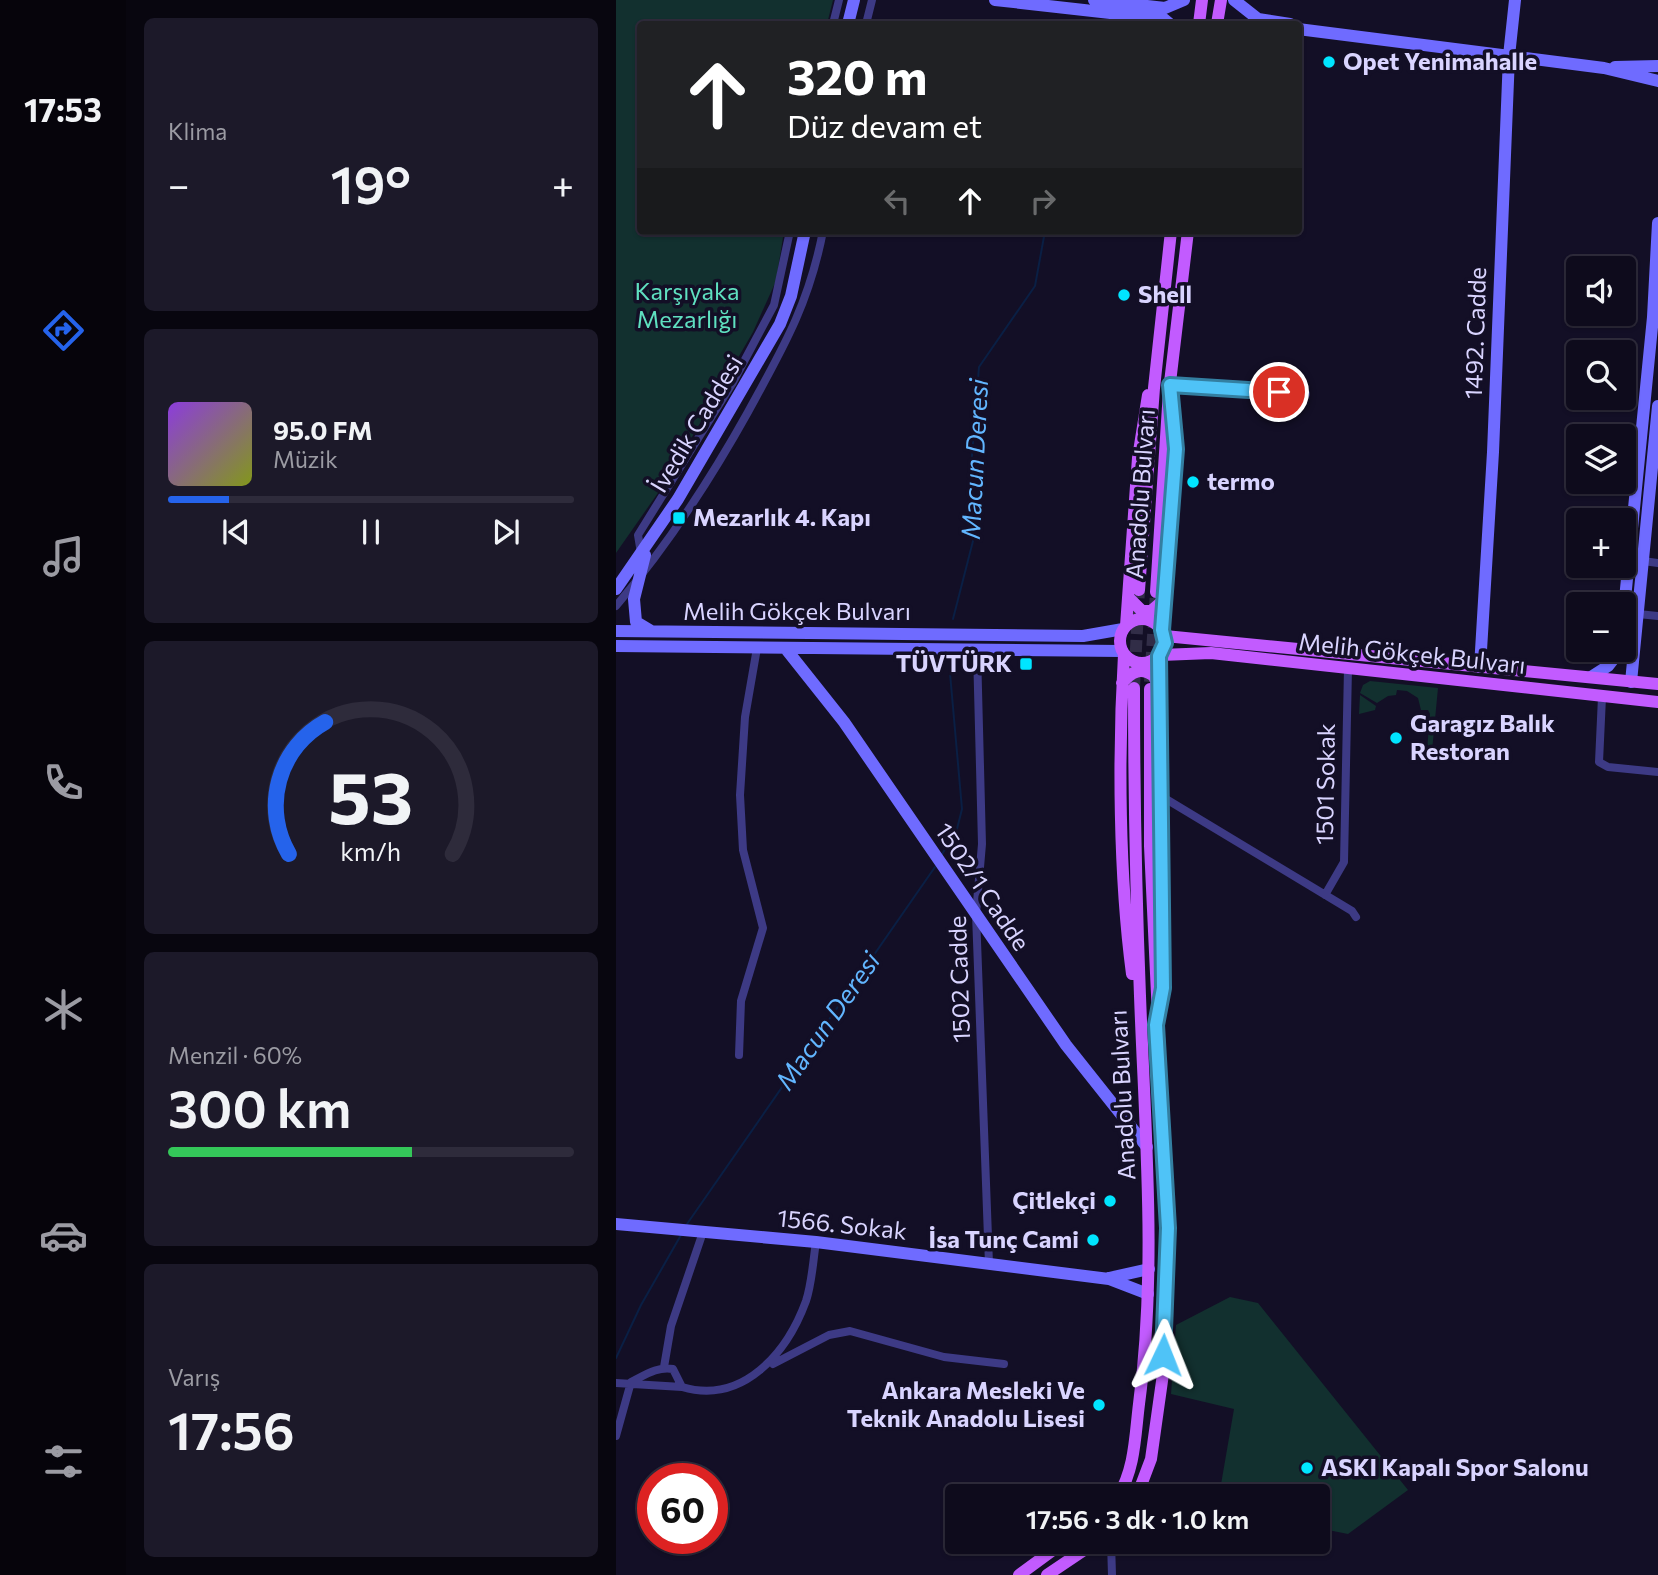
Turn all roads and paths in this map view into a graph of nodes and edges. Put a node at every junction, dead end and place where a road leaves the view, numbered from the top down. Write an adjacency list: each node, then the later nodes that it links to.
1 (839, 0): 13 (street)
2 (854, 0): 14 (street)
3 (872, 0): 15 (street)
4 (995, 0): 11 (street)
5 (1094, 0): 12 (street)
6 (1184, 0): 12 (street)
7 (1202, 0): 17 (main road)
8 (1221, 0): 18 (main road)
9 (1234, 0): 19 (street)
10 (1515, 0): 21 (street, 1492. Cadde)
11 (1069, 4): 12 (street)
12 (1129, 10): 16 (street)
13 (834, 21)
14 (849, 21)
15 (867, 21)
16 (1166, 21)
17 (1199, 21)
18 (1218, 21)
19 (1266, 21)
20 (1302, 30): 21 (street)
21 (1509, 56): 23 (street); 62 (street, 1492. Cadde)
22 (1658, 65): 23 (street)
23 (1604, 68): 24 (street)
24 (1658, 82)
25 (1658, 226): 31 (street)
26 (789, 235): 36 (street)
27 (804, 235): 36 (street, İvedik Caddesi)
28 (822, 235): 39 (street)
29 (1171, 235): 42 (main road)
30 (1188, 235): 33 (main road, Anadolu Bulvarı)
31 (1656, 260): 32 (street)
32 (1656, 309): 41 (street)
33 (1169, 388): 34 (street); 43 (main road, Anadolu Bulvarı)
34 (1306, 394)
35 (1658, 405): 37 (street)
36 (645, 549): 39 (street); 40 (street, İvedik Caddesi)
37 (1643, 561): 38 (street); 45 (street)
38 (1658, 563)
39 (639, 579): 44 (street); 49 (street)
40 (617, 586)
41 (1626, 592)
42 (1134, 593): 43 (main road); 47 (main road)
43 (1161, 596): 50 (main road, Anadolu Bulvarı)
44 (616, 606)
45 (1637, 614): 46 (street); 66 (street)
46 (1658, 616)
47 (1125, 627): 50 (main road); 51 (street, Melih Gökçek Bulvarı); 57 (main road)
48 (616, 632): 49 (street, Melih Gökçek Bulvarı)
49 (659, 633): 51 (street, Melih Gökçek Bulvarı)
50 (1163, 633): 59 (main road); 62 (main road, Melih Gökçek Bulvarı)
51 (978, 634): 56 (street)
52 (616, 646): 53 (street, Melih Gökçek Bulvarı)
53 (657, 647): 54 (street, Melih Gökçek Bulvarı); 58 (street)
54 (757, 648): 55 (street, Melih Gökçek Bulvarı); 79 (street)
55 (786, 649): 56 (street, Melih Gökçek Bulvarı); 76 (street, 1502/1 Cadde)
56 (977, 651): 57 (street, Melih Gökçek Bulvarı); 76 (street, 1502 Cadde)
57 (1123, 653): 59 (main road); 68 (main road, Anadolu Bulvarı)
58 (616, 654)
59 (1160, 656): 63 (main road, Melih Gökçek Bulvarı); 69 (main road)
60 (1611, 662): 64 (street)
61 (1618, 662): 65 (street)
62 (1480, 667): 64 (main road, Melih Gökçek Bulvarı)
63 (1348, 668): 70 (main road, Melih Gökçek Bulvarı); 75 (street, 1501 Sokak)
64 (1591, 677): 65 (main road, Melih Gökçek Bulvarı)
65 (1616, 680): 66 (main road, Melih Gökçek Bulvarı); 70 (main road)
66 (1631, 682): 67 (main road, Melih Gökçek Bulvarı); 71 (main road)
67 (1658, 684)
68 (1128, 685): 69 (main road); 80 (main road, Anadolu Bulvarı)
69 (1155, 689): 74 (main road); 78 (main road, Anadolu Bulvarı)
70 (1608, 697): 71 (main road, Melih Gökçek Bulvarı); 73 (street)
71 (1629, 699): 72 (main road, Melih Gökçek Bulvarı)
72 (1658, 702)
73 (1658, 772)
74 (1161, 796): 75 (street); 78 (main road)
75 (1325, 895): 77 (street)
76 (976, 914): 80 (street, 1502/1 Cadde); 84 (street, 1502 Cadde)
77 (1356, 917)
78 (1156, 1025): 96 (main road, Anadolu Bulvarı)
79 (739, 1055)
80 (1147, 1147): 85 (main road, Anadolu Bulvarı)
81 (616, 1224): 82 (street, 1566. Sokak)
82 (699, 1232): 83 (street, 1566. Sokak); 89 (street)
83 (816, 1242): 84 (street, 1566. Sokak); 90 (street)
84 (989, 1264): 86 (street, 1566. Sokak)
85 (1149, 1269): 86 (street); 87 (main road, Anadolu Bulvarı)
86 (1109, 1279): 87 (street)
87 (1148, 1294): 95 (main road, Anadolu Bulvarı)
88 (1004, 1364): 90 (street)
89 (664, 1367): 91 (street); 93 (street)
90 (760, 1372): 93 (street)
91 (631, 1382): 92 (street); 93 (street); 94 (street)
92 (616, 1383)
93 (682, 1387)
94 (616, 1436)
95 (1126, 1484)
96 (1142, 1484)
97 (1048, 1554): 100 (main road)
98 (1078, 1554): 101 (main road)
99 (1111, 1554): 102 (street)
100 (1019, 1575)
101 (1047, 1575)
102 (1112, 1575)

